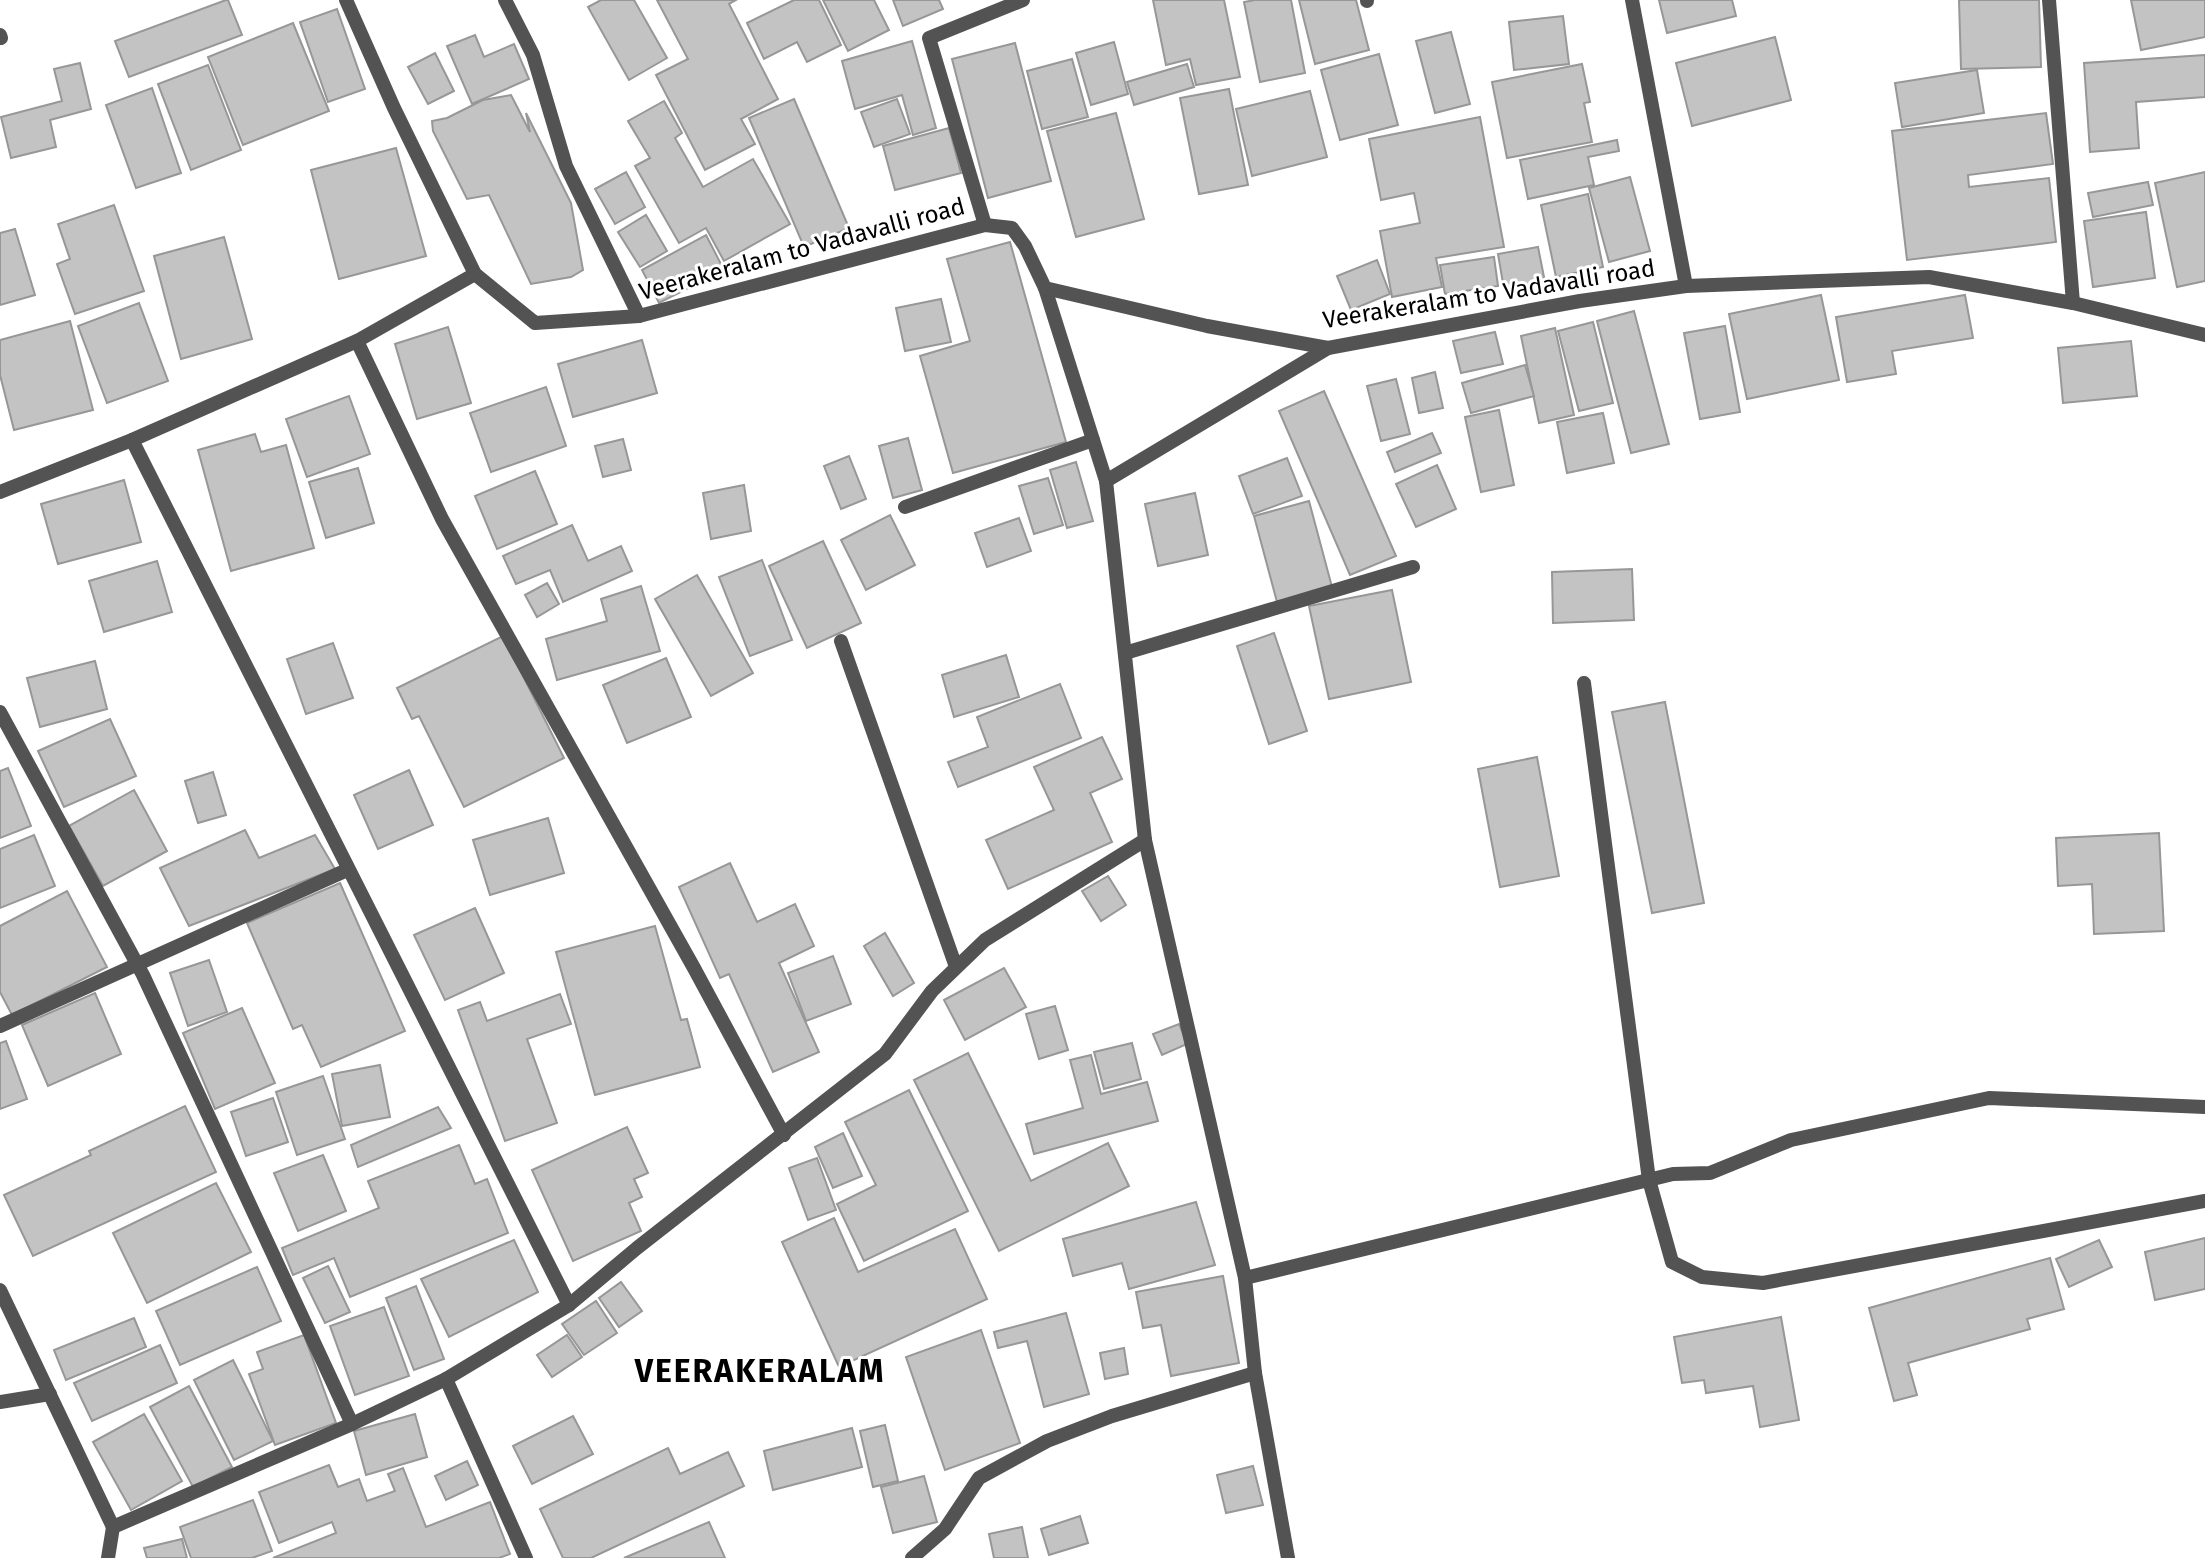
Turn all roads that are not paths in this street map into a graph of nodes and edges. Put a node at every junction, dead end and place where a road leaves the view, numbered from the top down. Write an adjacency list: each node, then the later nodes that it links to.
1 (346, 0): 7 (street, Veerakeralam to Vadavalli road)
2 (505, 0): 11 (street)
3 (1023, 0): 6 (street)
4 (1632, 0): 8 (street)
5 (2049, 0): 10 (street)
6 (985, 225): 9 (street, Veerakeralam to Vadavalli road); 11 (street, Veerakeralam to Vadavalli road)
7 (475, 274): 11 (street, Veerakeralam to Vadavalli road); 13 (street)
8 (1686, 286): 10 (street, Veerakeralam to Vadavalli road); 14 (street, Veerakeralam to Vadavalli road)
9 (1045, 288): 14 (street, Veerakeralam to Vadavalli road); 16 (street)
10 (2073, 303): 12 (street, Veerakeralam to Vadavalli road)
11 (639, 316)
12 (2205, 335)
13 (357, 341): 15 (street); 31 (street)
14 (1328, 348): 17 (street)
15 (132, 440): 18 (street); 26 (street)
16 (1093, 440): 17 (street); 19 (street)
17 (1106, 481): 22 (street)
18 (0, 492)
19 (905, 507)
20 (1413, 567): 22 (street)
21 (841, 641): 28 (street)
22 (1125, 653): 25 (street)
23 (1584, 683): 32 (street)
24 (0, 712): 27 (street)
25 (1146, 840): 28 (street); 34 (street)
26 (347, 870): 27 (street); 36 (street)
27 (137, 963): 29 (street); 41 (street)
28 (956, 967): 31 (street)
29 (0, 1026)
30 (2205, 1107): 32 (street)
31 (784, 1135): 36 (street)
32 (1649, 1180): 33 (street); 34 (street)
33 (2205, 1201)
34 (1245, 1278): 37 (street)
35 (0, 1290): 39 (street)
36 (569, 1304): 38 (street)
37 (1255, 1373): 45 (street); 46 (street)
38 (446, 1379): 41 (street); 44 (street)
39 (50, 1394): 40 (street); 42 (street)
40 (0, 1402)
41 (352, 1424): 42 (street)
42 (113, 1527): 43 (street)
43 (108, 1558)
44 (526, 1558)
45 (912, 1558)
46 (1288, 1558)

